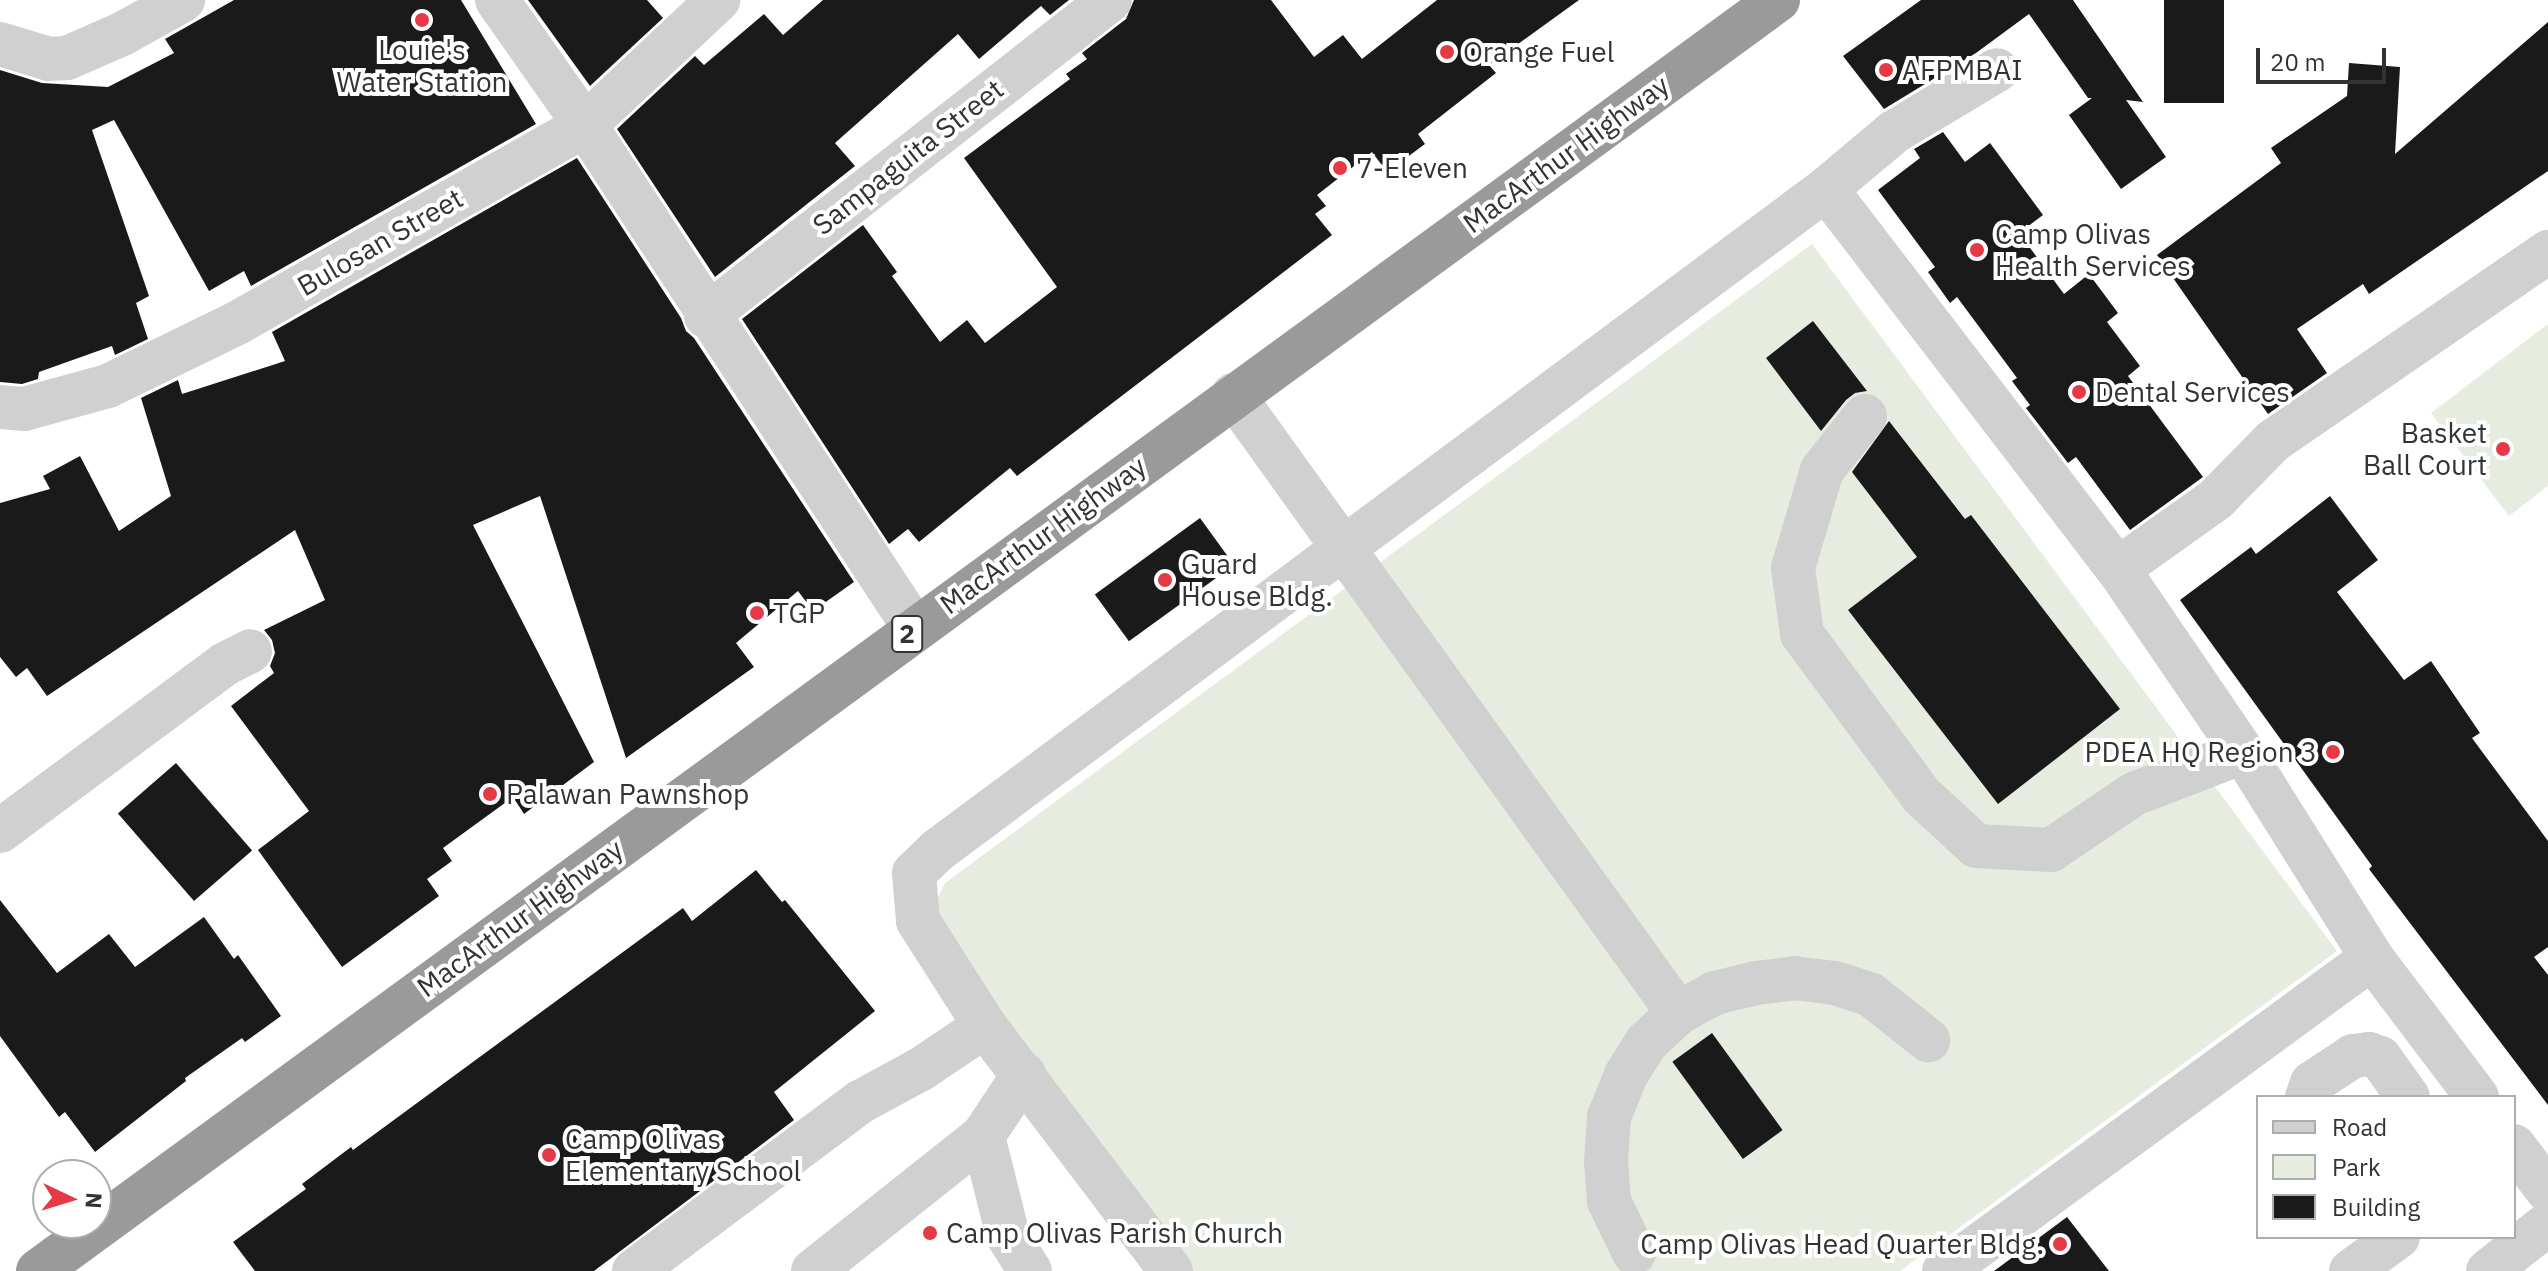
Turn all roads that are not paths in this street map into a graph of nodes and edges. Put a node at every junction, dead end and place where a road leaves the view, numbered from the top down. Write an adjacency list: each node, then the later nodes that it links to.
1 (183, 0): 6 (street)
2 (497, 0): 8 (street)
3 (718, 0): 8 (street, Bulosan Street)
4 (1110, 0): 11 (street, Sampaguita Street)
5 (1778, 0): 12 (highway, MacArthur Highway / 2)
6 (0, 44)
7 (1997, 70): 9 (street)
8 (585, 125): 11 (street); 13 (street, Bulosan Street)
9 (1826, 189): 15 (street); 16 (street)
10 (2548, 252): 16 (street)
11 (706, 316): 17 (street)
12 (1233, 395): 15 (street); 17 (highway, MacArthur Highway / 2)
13 (0, 407)
14 (1865, 416): 19 (street)
15 (1343, 549): 22 (street); 23 (street)
16 (2118, 569): 19 (street)
17 (915, 629): 35 (highway, MacArthur Highway / 2)
18 (250, 651): 20 (street)
19 (2243, 752): 21 (street)
20 (0, 831)
21 (2372, 958): 28 (street); 40 (street)
22 (1678, 1013): 24 (street); 34 (street)
23 (985, 1026): 25 (street); 36 (street)
24 (1928, 1040)
25 (1024, 1074): 29 (street); 39 (street)
26 (2308, 1095): 27 (street)
27 (2407, 1095)
28 (2475, 1095)
29 (983, 1136): 37 (street); 38 (street)
30 (2516, 1149): 31 (street)
31 (2548, 1191)
32 (2548, 1224): 42 (street)
33 (2392, 1248): 41 (street)
34 (1634, 1253)
35 (38, 1271)
36 (634, 1271)
37 (813, 1271)
38 (1030, 1271)
39 (1171, 1271)
40 (1944, 1271)
41 (2351, 1271)
42 (2488, 1271)

